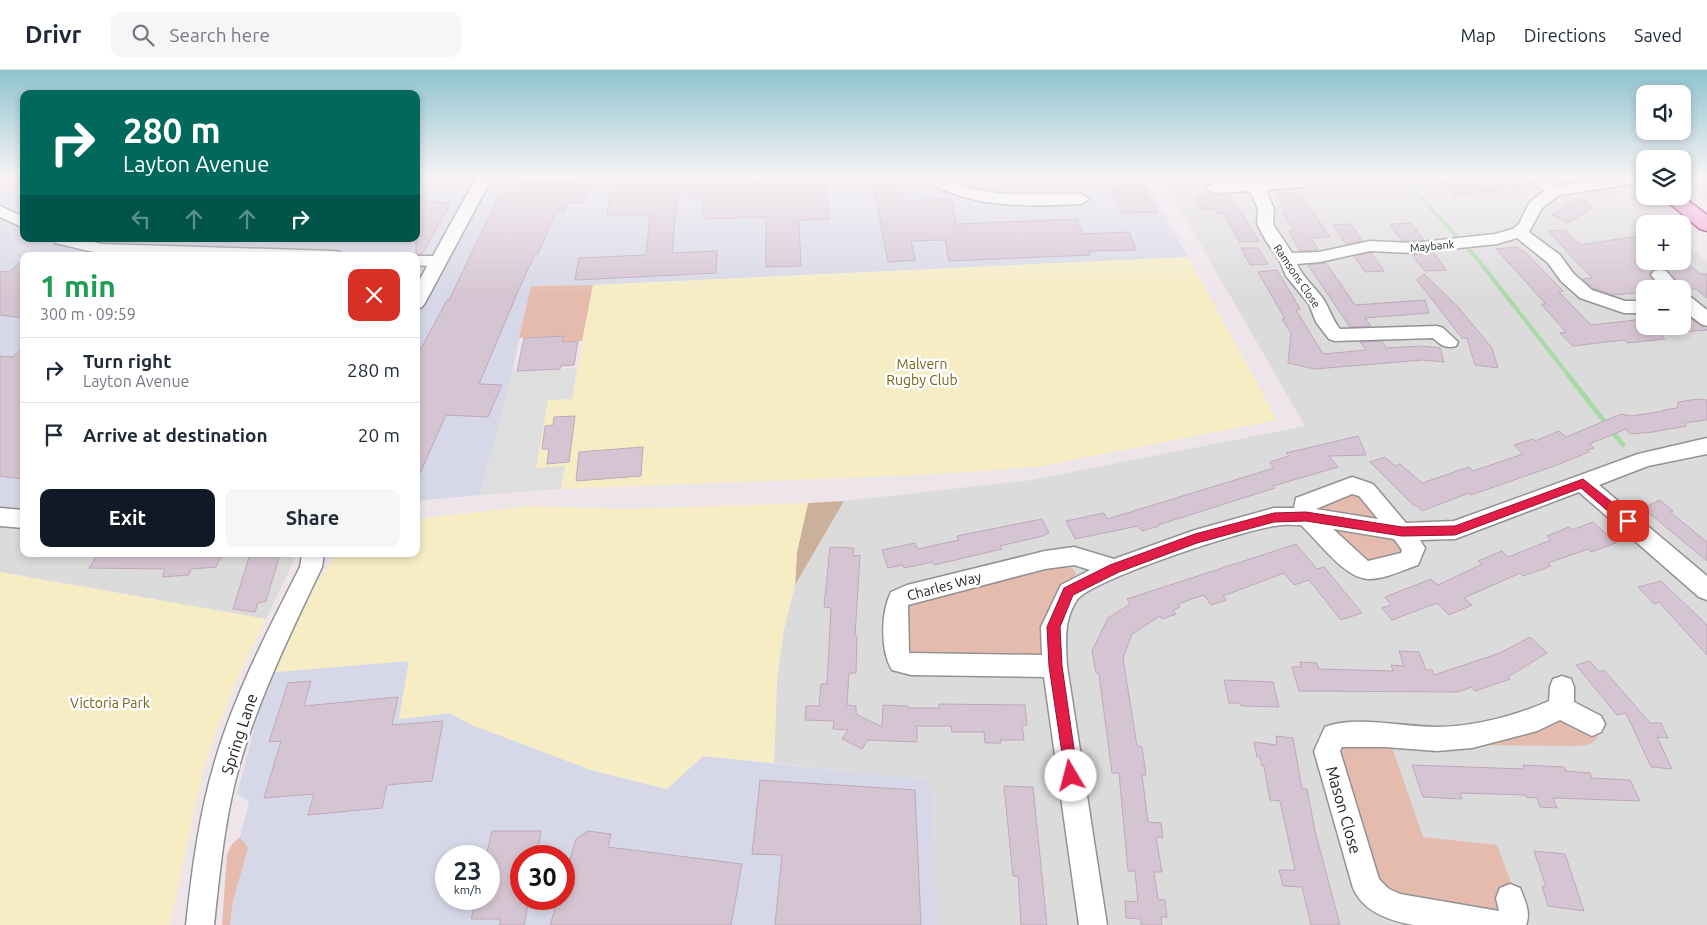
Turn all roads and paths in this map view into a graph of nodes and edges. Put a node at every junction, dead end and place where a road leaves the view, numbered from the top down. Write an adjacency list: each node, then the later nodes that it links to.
1 (463, 216): 11 (street)
2 (1266, 216): 9 (street, Ramsons Close)
3 (1531, 216): 6 (street)
4 (1696, 216): 5 (main road)
5 (1707, 225)
6 (1519, 232): 9 (street, Maybank); 15 (street)
7 (73, 242): 8 (street)
8 (201, 252)
9 (1287, 259): 19 (street, Ramsons Close)
10 (420, 260): 11 (street)
11 (438, 262): 14 (street)
12 (1660, 275): 13 (street)
13 (1665, 280)
14 (420, 296)
15 (1636, 307)
16 (1691, 307): 17 (street)
17 (1707, 320)
18 (1438, 330): 19 (street)
19 (1335, 335): 20 (street)
20 (1316, 342)
21 (1707, 446): 22 (street)
22 (1583, 483): 26 (street); 29 (street)
23 (1306, 516): 26 (street); 26 (street); 26 (street); 28 (street)
24 (0, 517): 25 (street)
25 (20, 519)
26 (1402, 532)
27 (313, 557): 32 (street, Spring Lane)
28 (1114, 568): 30 (street); 30 (street, Charles Way)
29 (1707, 590)
30 (1055, 666): 33 (street)
31 (1592, 724): 34 (street, Mason Close)
32 (200, 925)
33 (1093, 925)
34 (1498, 925)

